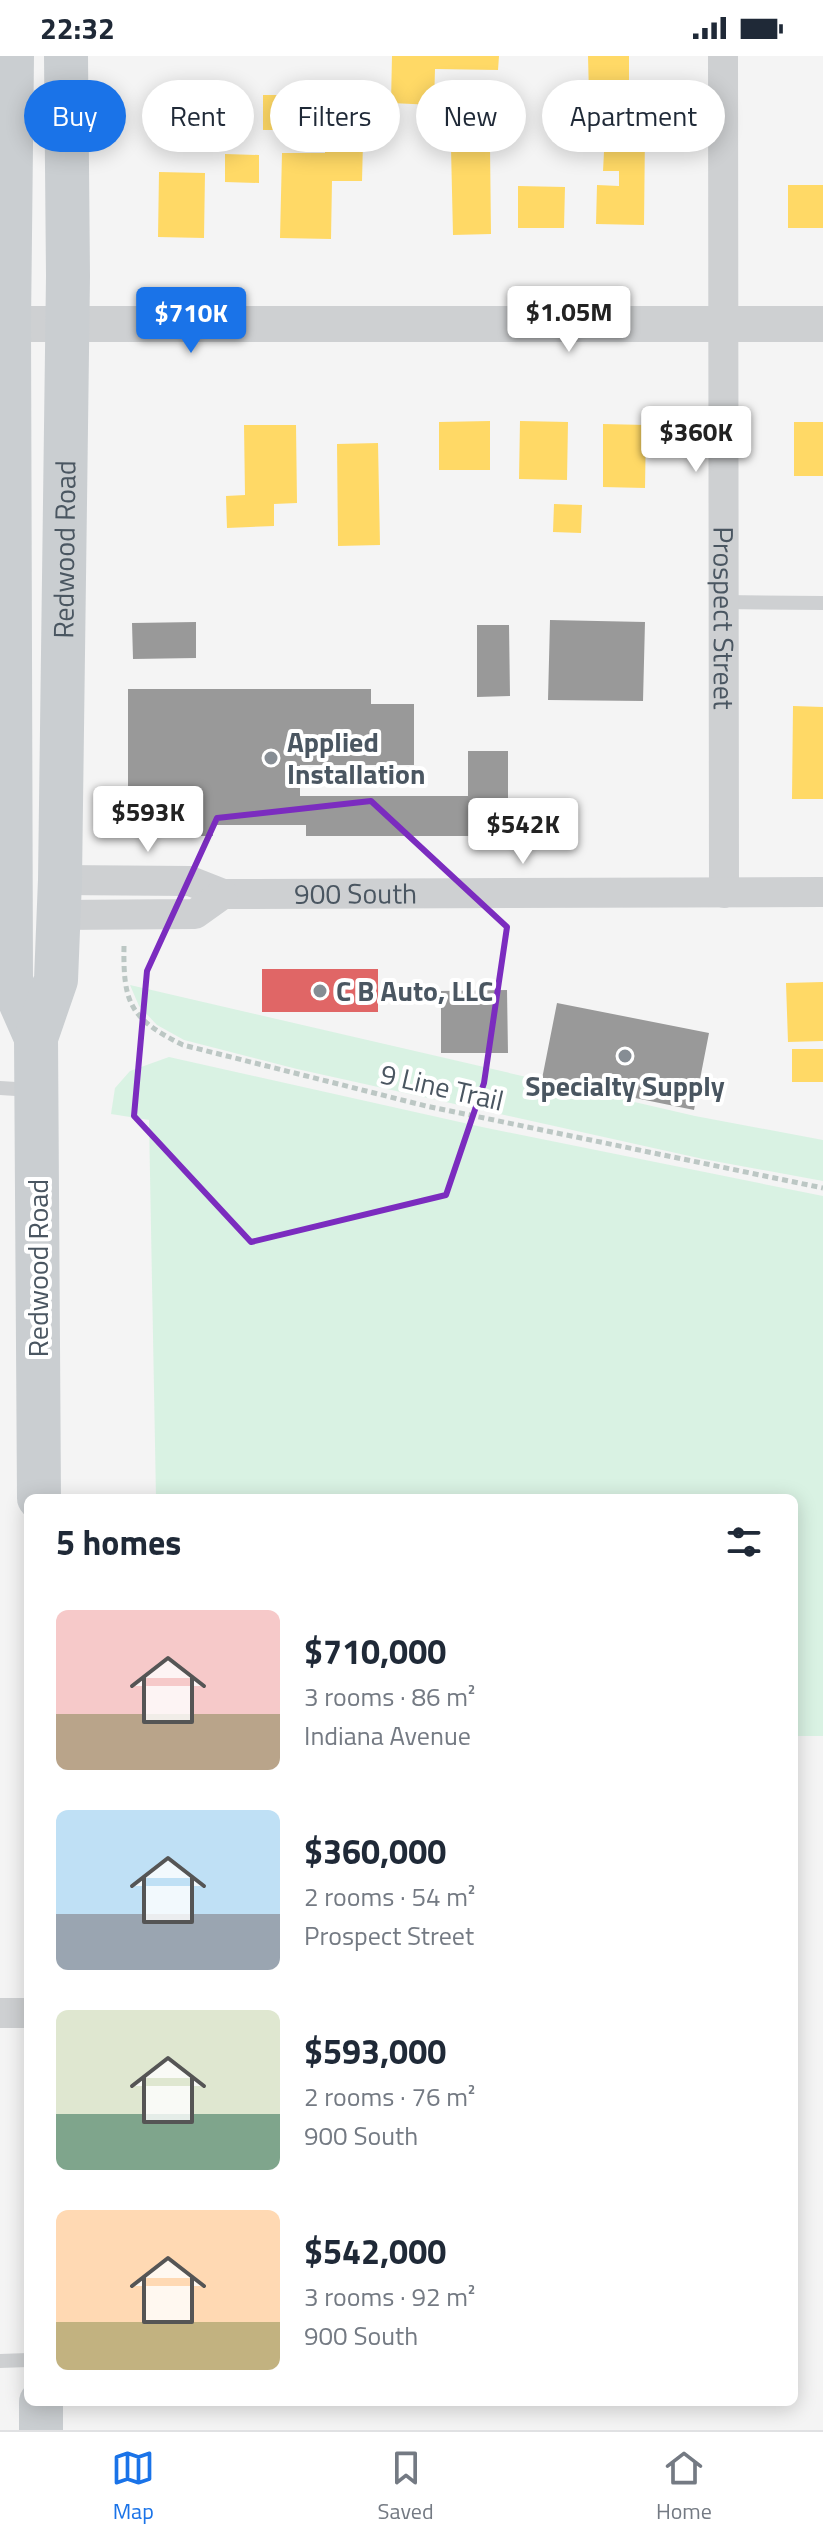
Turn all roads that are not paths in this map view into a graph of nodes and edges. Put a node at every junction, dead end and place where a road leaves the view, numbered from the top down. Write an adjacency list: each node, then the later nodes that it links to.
1 (66, 56): 7 (main road, Redwood Road)
2 (723, 56): 5 (street, Prospect Street)
3 (8, 81): 4 (main road, Redwood Road)
4 (4, 324): 7 (street); 13 (main road, Redwood Road)
5 (723, 324): 6 (street); 7 (street); 8 (street, Prospect Street)
6 (823, 324)
7 (67, 325): 12 (main road, Redwood Road)
8 (723, 602): 9 (lane); 11 (street, Prospect Street)
9 (823, 603)
10 (823, 892): 11 (street, 900 South)
11 (724, 893): 12 (street, 900 South)
12 (59, 897): 13 (main road, Redwood Road)
13 (36, 1038): 14 (main road, Redwood Road)
14 (18, 1089): 15 (main road, Redwood Road)
15 (39, 1494)
16 (0, 2013): 17 (street)
17 (24, 2013)
18 (24, 2360): 19 (lane)
19 (0, 2361)
20 (41, 2406): 21 (main road)
21 (41, 2430)

